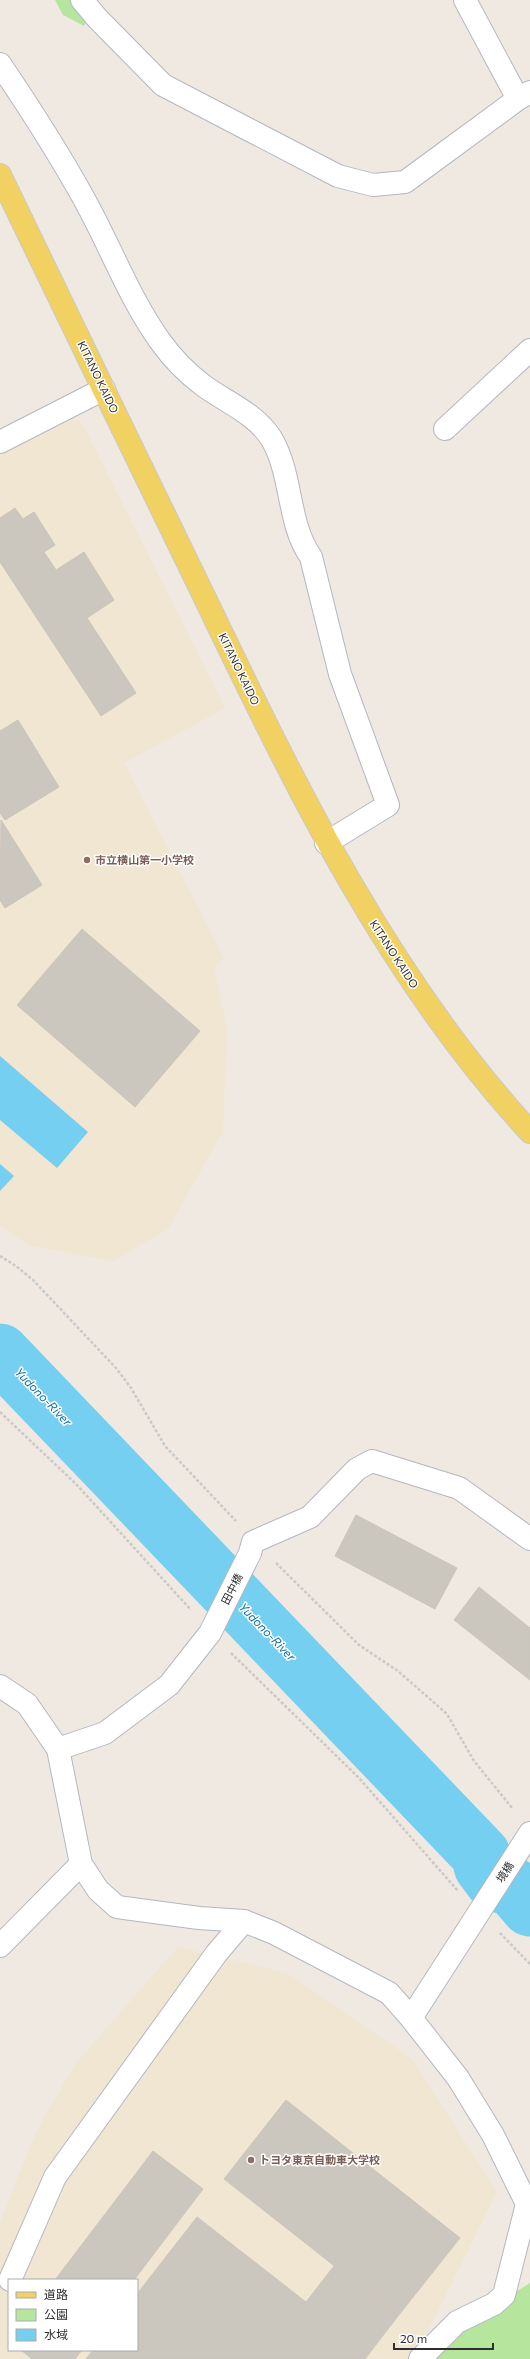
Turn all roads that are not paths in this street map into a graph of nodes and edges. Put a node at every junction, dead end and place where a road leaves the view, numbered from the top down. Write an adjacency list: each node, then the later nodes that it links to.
1 (82, 0): 4 (street)
2 (465, 0): 4 (street)
3 (0, 64): 10 (street)
4 (524, 95)
5 (0, 175): 7 (main road, KITANO KAIDO)
6 (530, 350): 8 (street)
7 (104, 389): 9 (street); 10 (main road, KITANO KAIDO)
8 (444, 429)
9 (0, 442)
10 (326, 843): 11 (main road, KITANO KAIDO)
11 (530, 1132)
12 (530, 1539): 14 (street, 田中橋)
13 (0, 1686): 14 (street)
14 (58, 1749): 16 (street)
15 (528, 1836): 19 (street, 境橋)
16 (81, 1864): 17 (street); 18 (street)
17 (244, 1921): 19 (street); 20 (street)
18 (0, 1946)
19 (411, 2018): 23 (street)
20 (10, 2279)
21 (8, 2282): 22 (street)
22 (0, 2294)
23 (420, 2359)

